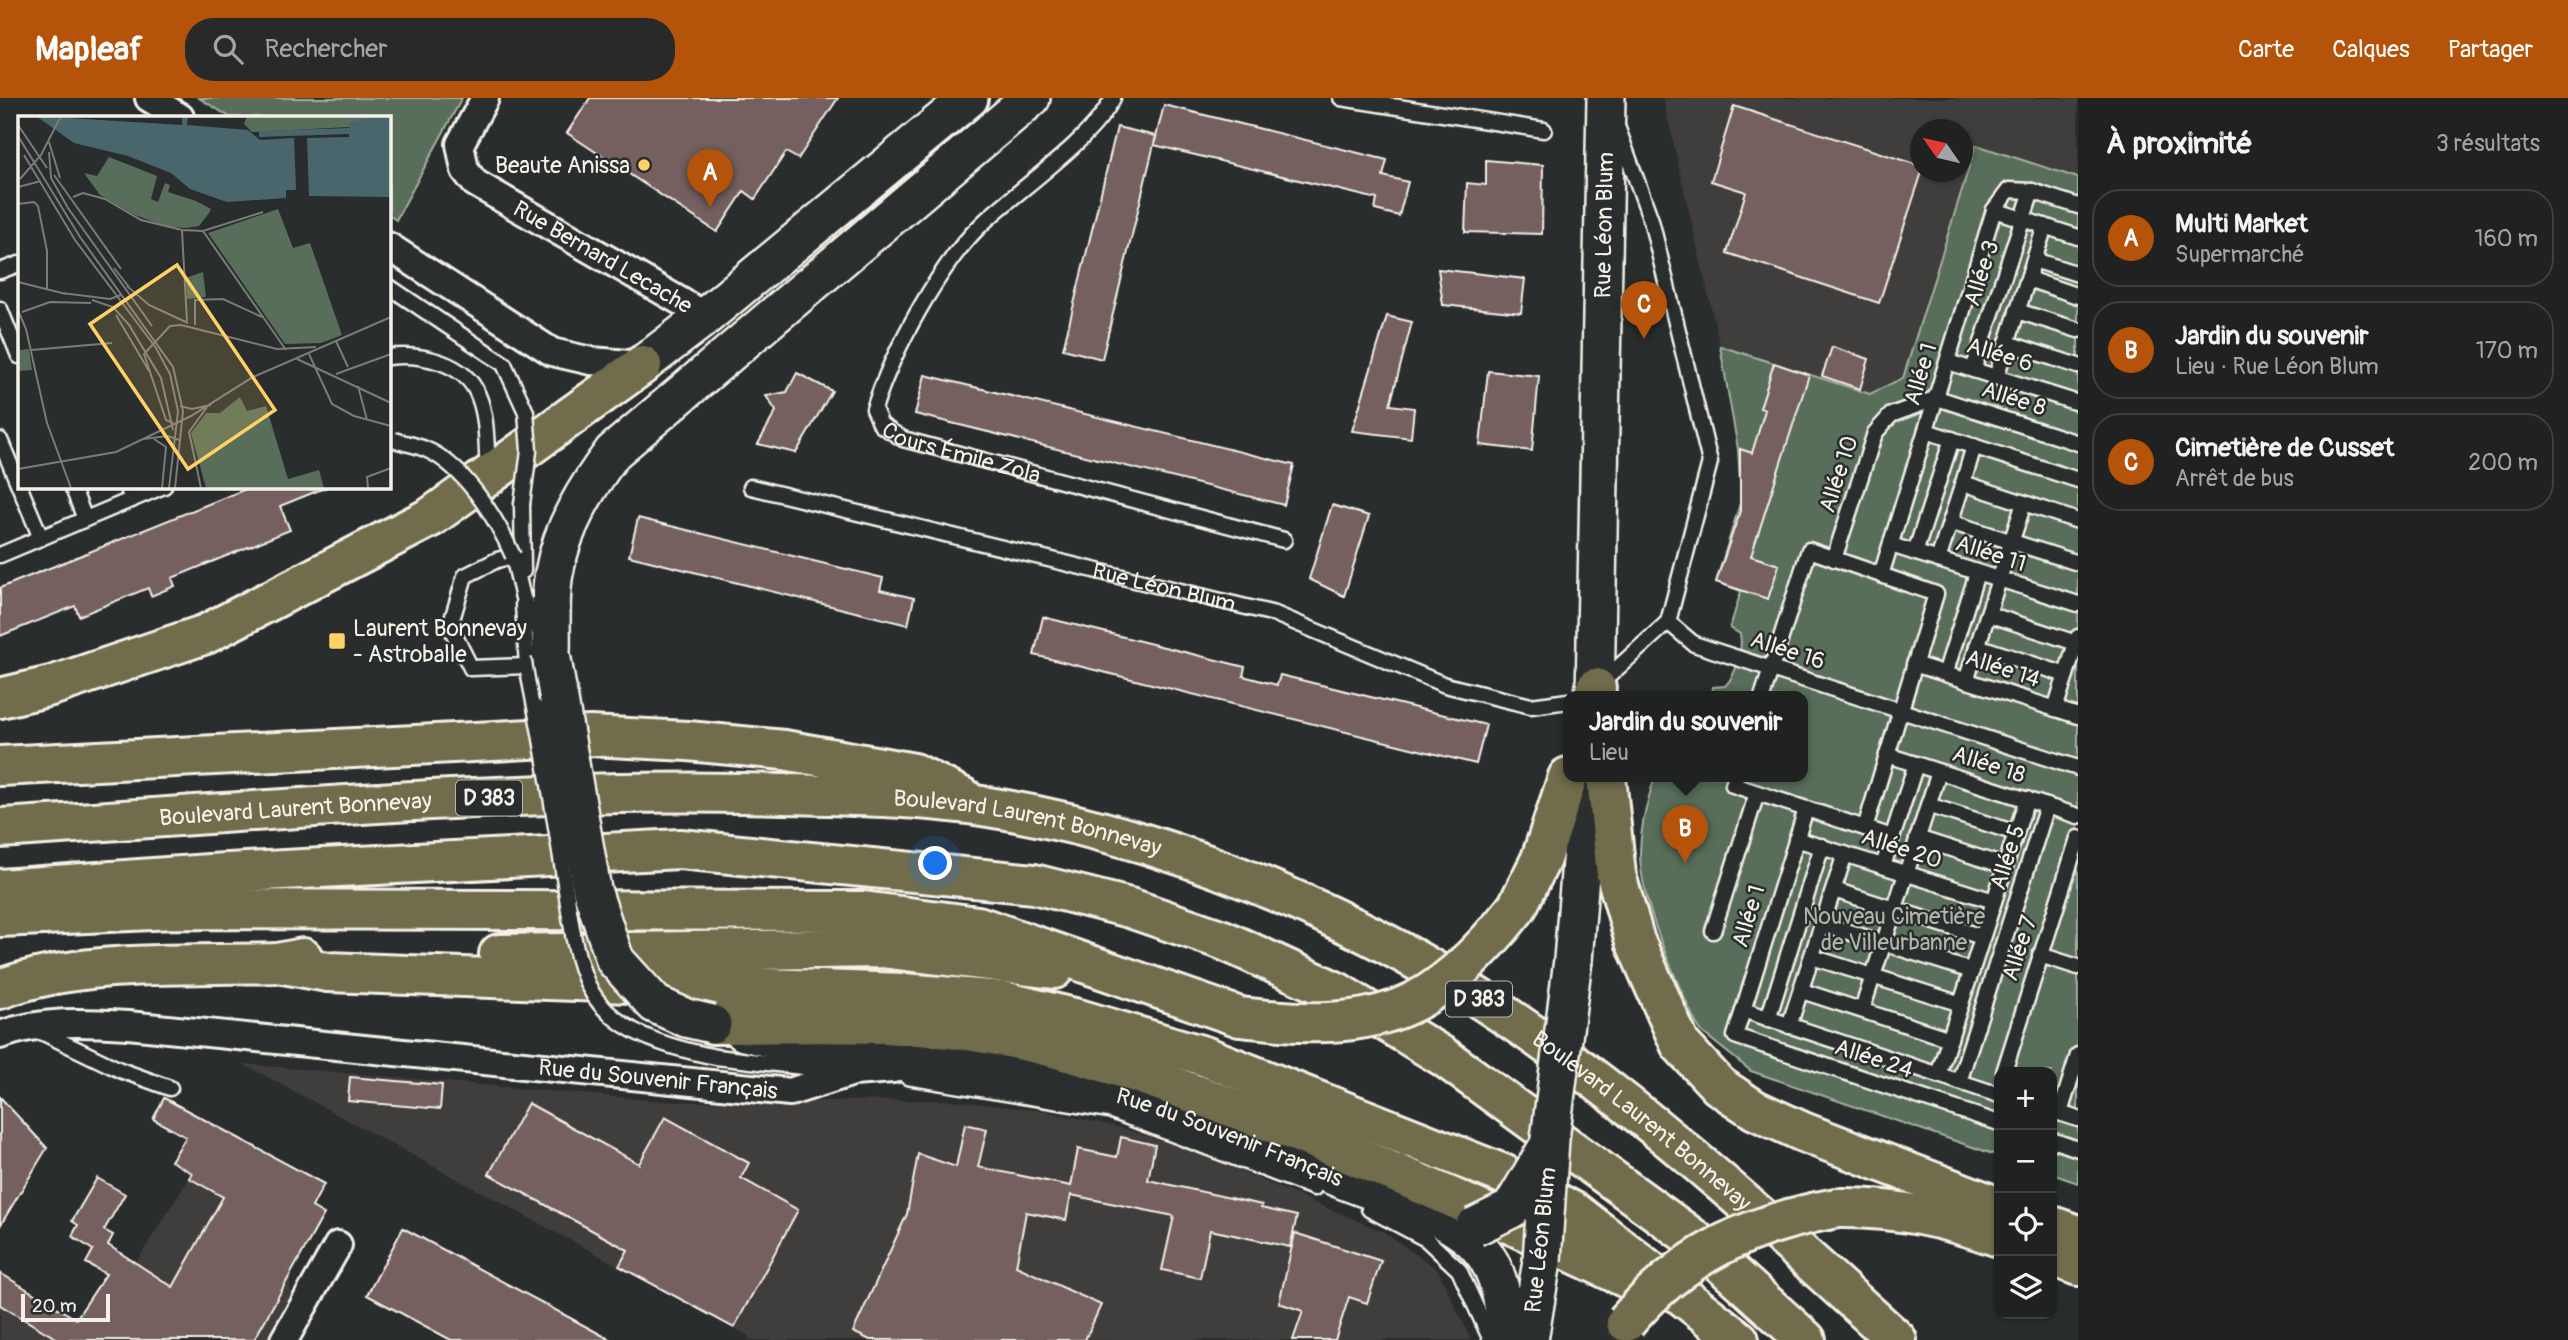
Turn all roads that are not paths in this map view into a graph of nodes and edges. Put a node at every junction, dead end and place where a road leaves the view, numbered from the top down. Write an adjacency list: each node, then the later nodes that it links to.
1 (149, 98): 8 (street)
2 (485, 98): 26 (street, Rue Bernard Lecache)
3 (968, 98): 26 (main road)
4 (1031, 98): 76 (main road)
5 (1113, 98): 58 (lane, Cours Émile Zola)
6 (1341, 98): 9 (lane)
7 (1606, 98): 73 (lane); 82 (main road, Rue Léon Blum)
8 (178, 116)
9 (1544, 130)
10 (2032, 191): 11 (lane); 12 (lane, Allée 1); 13 (lane, Allée 3)
11 (2078, 206)
12 (1994, 210): 13 (lane); 31 (lane, Allée 1)
13 (2022, 219): 14 (lane); 34 (lane, Allée 3)
14 (2045, 226): 15 (lane); 17 (lane)
15 (2078, 237)
16 (390, 247): 32 (street)
17 (2034, 260): 20 (lane); 21 (lane)
18 (18, 264): 19 (lane)
19 (0, 271)
20 (2078, 274)
21 (2028, 279): 23 (lane); 25 (lane)
22 (390, 287): 70 (lane, bridge)
23 (2078, 296)
24 (0, 309): 29 (lane)
25 (2017, 311): 27 (lane); 28 (lane)
26 (706, 316): 32 (main road)
27 (2078, 330)
28 (2007, 343): 33 (lane); 35 (lane)
29 (18, 354)
30 (390, 357): 44 (lane)
31 (1948, 362): 34 (lane, Allée 6); 36 (lane, Allée 1)
32 (642, 365): 44 (highway)
33 (2078, 366)
34 (1973, 370): 35 (lane, Allée 6)
35 (1996, 377): 37 (lane, Allée 6)
36 (1937, 398): 38 (lane, Allée 1); 42 (lane, Allée 8); 64 (lane, Allée 10)
37 (2078, 403)
38 (1926, 431): 39 (lane); 60 (lane, Allée 1)
39 (1952, 439): 43 (lane); 61 (lane)
40 (0, 440): 46 (lane)
41 (391, 440): 63 (lane, bridge)
42 (2078, 443)
43 (1974, 446): 45 (lane); 47 (lane)
44 (489, 476): 85 (highway)
45 (2078, 480)
46 (18, 483)
47 (1963, 483): 53 (lane); 56 (lane)
48 (751, 486): 86 (lane, Rue Léon Blum)
49 (20, 488): 57 (lane)
50 (73, 488): 54 (lane)
51 (154, 488): 52 (lane)
52 (129, 493): 54 (lane)
53 (2024, 503): 55 (lane); 59 (lane)
54 (85, 519): 57 (lane)
55 (2078, 521)
56 (1950, 522): 59 (lane); 65 (lane)
57 (41, 538): 62 (lane)
58 (1284, 540)
59 (2011, 542): 66 (lane); 69 (lane)
60 (1891, 545): 61 (lane, Allée 11); 68 (lane, Allée 1)
61 (1915, 553): 65 (lane, Allée 11)
62 (0, 555)
63 (513, 556): 70 (lane); 76 (lane)
64 (1834, 559): 68 (lane); 78 (lane)
65 (1938, 560): 67 (lane, Allée 11)
66 (2078, 563)
67 (1977, 573): 69 (lane, Allée 11); 79 (lane)
68 (1881, 575): 77 (lane)
69 (1999, 580): 71 (lane, Allée 11); 72 (lane)
70 (523, 598): 76 (lane); 76 (lane)
71 (2078, 604)
72 (1988, 614): 74 (lane); 75 (lane)
73 (1668, 622): 78 (lane, Allée 16); 83 (lane)
74 (2077, 640): 80 (lane)
75 (1977, 646): 80 (lane); 81 (lane)
76 (545, 664): 145 (main road, bridge); 145 (lane, bridge)
77 (1914, 664): 79 (lane, Allée 14); 88 (lane)
78 (1771, 668): 84 (lane); 88 (lane, Allée 16)
79 (1945, 674): 81 (lane, Allée 14)
80 (2066, 675): 87 (lane)
81 (1966, 681): 87 (lane, Allée 14)
82 (1588, 691)
83 (1593, 691)
84 (1764, 691)
85 (0, 698)
86 (1563, 700)
87 (2055, 709): 89 (lane, Allée 14)
88 (1900, 711): 90 (lane); 93 (lane, Allée 16)
89 (2077, 714)
90 (1887, 755): 91 (lane, Allée 18); 107 (lane)
91 (1916, 764): 94 (lane, Allée 18); 109 (lane)
92 (0, 766): 101 (highway)
93 (2078, 768)
94 (1939, 772): 100 (lane, Allée 18); 102 (lane)
95 (1566, 782): 133 (highway, bridge)
96 (1588, 782): 159 (main road, Rue Léon Blum, bridge)
97 (1607, 782): 164 (highway)
98 (1734, 782): 99 (lane)
99 (1757, 793): 104 (lane); 124 (lane)
100 (2027, 799): 103 (lane, Allée 18); 108 (lane)
101 (979, 805): 106 (highway, Boulevard Laurent Bonnevay / D 383); 179 (highway, Boulevard Laurent Bonnevay / D 383)
102 (1928, 805): 108 (lane); 110 (lane)
103 (2047, 806): 105 (lane, Allée 18); 152 (lane, Allée 5)
104 (1806, 809): 107 (lane); 112 (lane, Allée 1)
105 (2078, 816)
106 (0, 828)
107 (1865, 828): 109 (lane)
108 (2016, 833): 116 (lane)
109 (1892, 837): 115 (lane)
110 (1917, 838): 116 (lane); 117 (lane)
111 (2078, 838): 127 (lane, Allée 7)
112 (1796, 839): 113 (lane, Allée 20); 137 (lane, Allée 1)
113 (1822, 846): 114 (lane, Allée 20); 139 (lane)
114 (1845, 854): 115 (lane, Allée 20); 119 (lane)
115 (1883, 866): 117 (lane, Allée 20)
116 (2005, 866): 120 (lane)
117 (1906, 873): 120 (lane, Allée 20); 121 (lane)
118 (0, 889): 178 (highway)
119 (1834, 890): 121 (lane); 123 (lane)
120 (1994, 901): 125 (lane)
121 (1895, 909): 125 (lane); 126 (lane)
122 (0, 917): 133 (highway)
123 (1823, 924): 126 (lane); 128 (lane)
124 (1713, 931)
125 (1982, 937): 131 (lane)
126 (1884, 943): 131 (lane); 132 (lane)
127 (2040, 955): 130 (lane); 148 (lane, Allée 7)
128 (1812, 957): 132 (lane); 135 (lane)
129 (278, 963): 133 (highway); 134 (highway); 173 (highway)
130 (2078, 967)
131 (1972, 971): 136 (lane)
132 (1873, 977): 136 (lane); 138 (lane)
133 (1139, 981)
134 (0, 989)
135 (1802, 991): 138 (lane); 141 (lane)
136 (1961, 1004): 144 (lane)
137 (1743, 1010): 139 (lane); 143 (lane, Allée 1)
138 (1862, 1010): 144 (lane)
139 (1768, 1019): 141 (lane)
140 (28, 1025): 142 (street, Rue du Souvenir Français); 149 (street, Rue du Souvenir Français); 153 (lane)
141 (1789, 1026): 150 (lane)
142 (0, 1035)
143 (1735, 1036): 158 (lane, Allée 24)
144 (1950, 1039): 150 (lane)
145 (714, 1041): 147 (main road); 149 (lane); 173 (highway)
146 (2078, 1055): 151 (lane)
147 (959, 1063): 149 (street, Rue du Souvenir Français); 165 (main road, Rue du Souvenir Français)
148 (2006, 1067)
149 (853, 1072): 162 (lane)
150 (1938, 1075): 152 (lane)
151 (2074, 1078): 155 (lane)
152 (1959, 1082): 154 (lane)
153 (170, 1088)
154 (1994, 1090)
155 (2057, 1110)
156 (2057, 1112): 157 (lane)
157 (2078, 1119)
158 (1994, 1121)
159 (1550, 1139): 165 (main road, Rue Léon Blum, bridge); 177 (main road, Rue Léon Blum, bridge)
160 (2057, 1142): 161 (lane)
161 (2078, 1149)
162 (1324, 1191)
163 (1349, 1201): 175 (lane)
164 (1994, 1205)
165 (1464, 1227): 176 (main road, Rue Léon Blum)
166 (2057, 1228): 168 (highway)
167 (1994, 1235): 172 (highway, bridge)
168 (2078, 1236)
169 (338, 1245): 174 (street)
170 (2057, 1258): 171 (highway)
171 (2078, 1266)
172 (1621, 1331)
173 (1730, 1332)
174 (284, 1340)
175 (1491, 1340)
176 (1506, 1340)
177 (1529, 1340)
178 (1806, 1340)
179 (1897, 1340)

